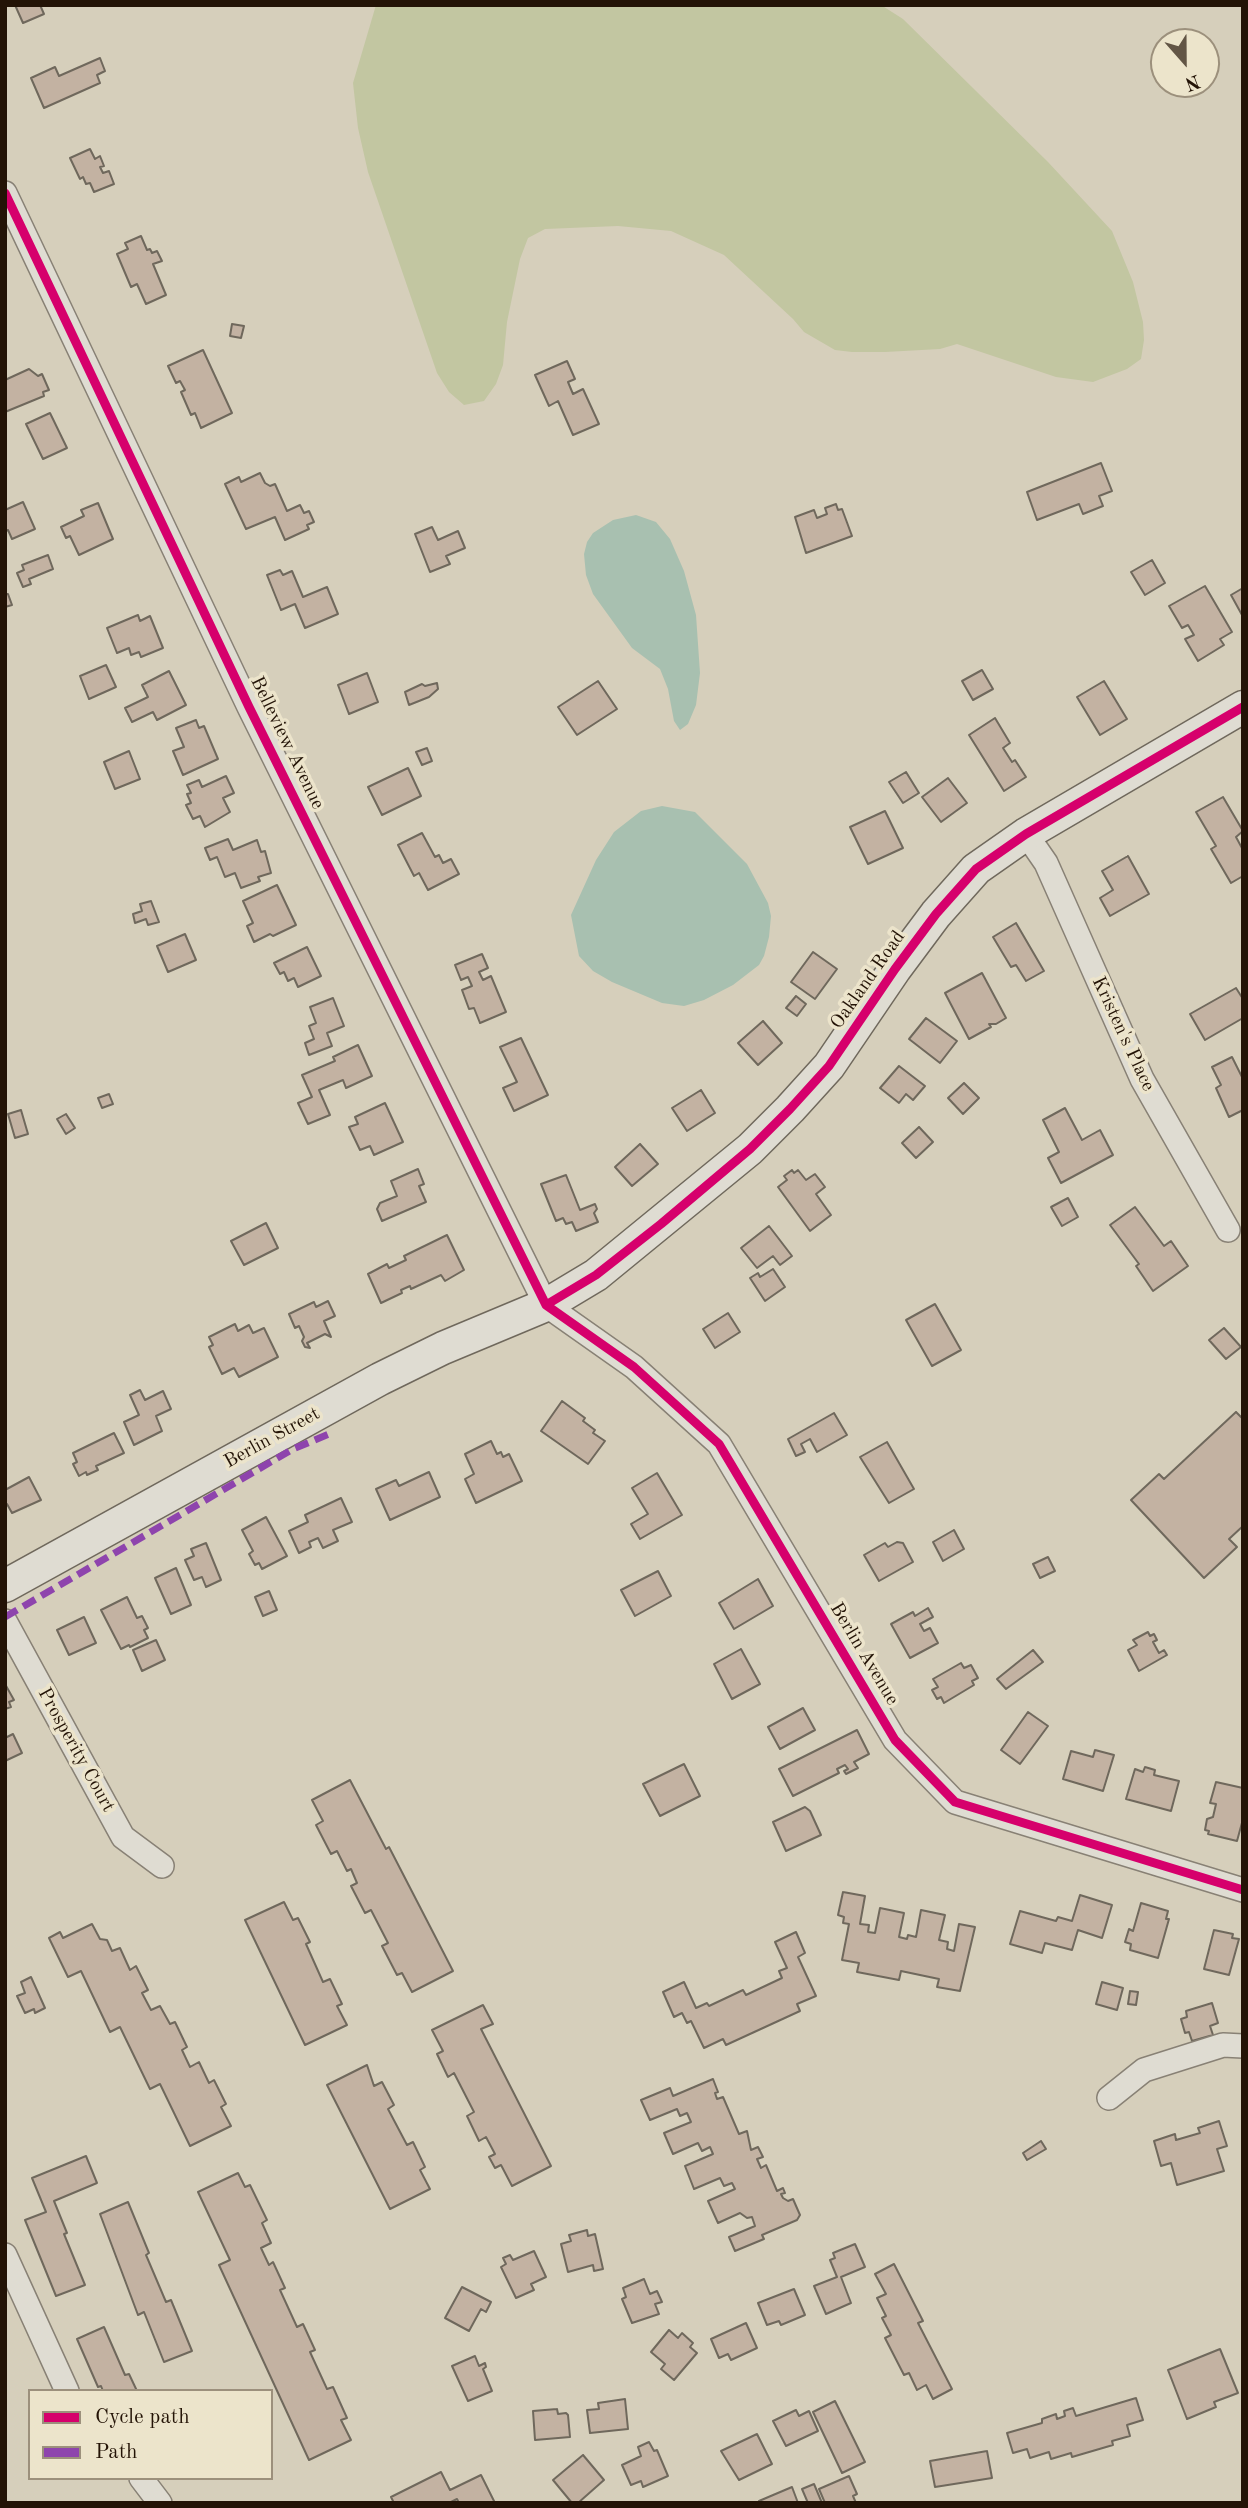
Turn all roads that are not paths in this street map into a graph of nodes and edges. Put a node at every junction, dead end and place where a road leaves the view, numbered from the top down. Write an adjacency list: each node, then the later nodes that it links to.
1 (5, 193): 5 (street, Belleview Avenue)
2 (1243, 707): 3 (main road, Oakland Road)
3 (1026, 834): 4 (street, Kristen's Place); 5 (main road, Oakland Road)
4 (1228, 1230)
5 (546, 1306): 6 (main road, Berlin Street); 9 (street, Berlin Avenue)
6 (5, 1586)
7 (5, 1621): 8 (street, Prosperity Court)
8 (162, 1866)
9 (1243, 1889)
10 (1243, 2046): 11 (street)
11 (1109, 2098)
12 (5, 2255): 13 (street)
13 (66, 2389)
14 (143, 2480): 15 (street)
15 (160, 2503)

